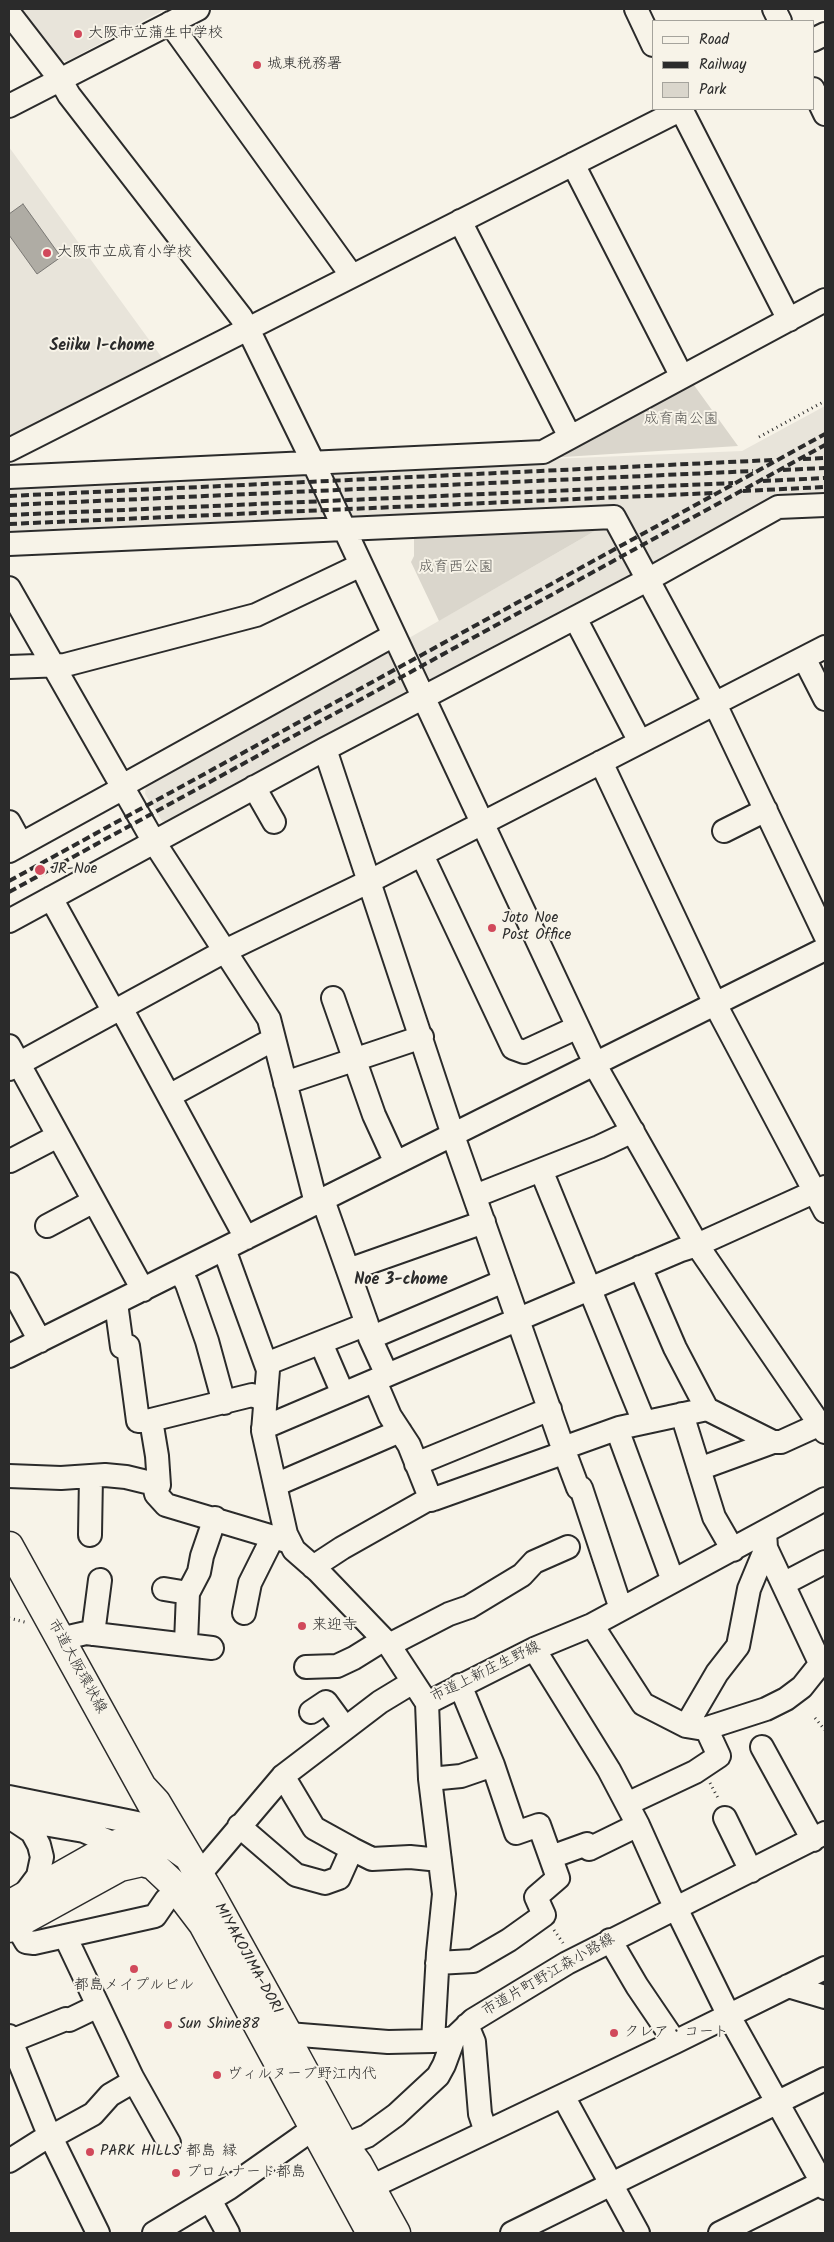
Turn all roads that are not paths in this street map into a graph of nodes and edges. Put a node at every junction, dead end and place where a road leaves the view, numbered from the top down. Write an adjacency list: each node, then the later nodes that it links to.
1 (198, 9): 4 (street)
2 (636, 9): 5 (street)
3 (9, 13): 6 (street)
4 (170, 23): 6 (street); 14 (street)
5 (652, 43)
6 (60, 80): 8 (street); 17 (street)
7 (814, 91): 11 (street)
8 (9, 106)
9 (679, 110): 12 (street)
10 (681, 110): 16 (street)
11 (825, 114)
12 (573, 164): 13 (street); 18 (street)
13 (460, 221): 14 (street); 19 (street)
14 (352, 276): 17 (street)
15 (825, 300): 16 (street)
16 (789, 320): 18 (street)
17 (248, 329): 20 (street); 21 (street)
18 (682, 377): 19 (street)
19 (570, 437): 21 (street)
20 (9, 450)
21 (313, 462): 22 (street); 24 (street)
22 (9, 477)
23 (825, 505): 27 (street)
24 (344, 528): 25 (street); 26 (street); 27 (street)
25 (9, 544)
26 (361, 565): 30 (street); 33 (street)
27 (649, 579): 29 (street); 37 (street)
28 (9, 588): 33 (street)
29 (574, 618): 35 (street); 38 (street)
30 (394, 635): 35 (street); 41 (street)
31 (825, 647): 32 (street)
32 (804, 658): 36 (street); 37 (street)
33 (52, 665): 34 (street); 41 (street)
34 (9, 667)
35 (423, 697): 39 (street); 46 (street)
36 (825, 700)
37 (716, 704): 38 (street); 43 (street)
38 (640, 742): 40 (street)
39 (325, 748): 42 (street); 51 (street)
40 (601, 762): 46 (street); 58 (street)
41 (122, 786): 48 (street); 49 (street)
42 (254, 787): 45 (street); 48 (street)
43 (766, 810): 47 (street); 54 (street)
44 (9, 822): 49 (street)
45 (274, 822)
46 (483, 824): 50 (street); 60 (street)
47 (724, 831)
48 (154, 842): 52 (street); 56 (street)
49 (15, 847)
50 (422, 854): 51 (street); 60 (street)
51 (370, 881): 56 (street); 61 (street)
52 (51, 898): 53 (street); 59 (street)
53 (9, 921)
54 (825, 935)
55 (825, 949): 58 (street)
56 (225, 951): 59 (street); 62 (street)
57 (333, 998): 64 (street)
58 (715, 1004): 65 (street); 75 (street)
59 (118, 1010): 63 (street); 67 (street)
60 (578, 1027): 65 (street)
61 (422, 1037): 64 (street); 69 (street)
62 (274, 1039): 66 (street); 67 (street)
63 (12, 1059): 70 (street)
64 (355, 1061): 66 (street); 72 (street)
65 (596, 1064): 68 (street); 69 (street)
66 (285, 1082): 77 (street)
67 (169, 1096): 80 (street)
68 (633, 1131): 73 (street); 81 (street)
69 (454, 1134): 72 (street); 74 (street)
70 (58, 1136): 71 (street); 76 (street)
71 (10, 1161)
72 (396, 1164): 77 (street)
73 (541, 1170): 74 (street); 88 (street)
74 (475, 1196): 78 (street)
75 (822, 1197): 81 (street)
76 (94, 1201): 79 (street); 89 (street)
77 (320, 1202): 80 (street); 84 (street)
78 (484, 1222): 84 (street); 86 (street)
79 (47, 1226)
80 (246, 1238): 82 (street)
81 (698, 1245): 83 (street); 106 (street)
82 (224, 1249): 85 (street); 96 (street)
83 (640, 1267): 88 (street); 101 (street)
84 (348, 1270): 92 (street)
85 (180, 1271): 89 (street); 100 (street)
86 (504, 1282): 91 (street); 92 (street)
87 (9, 1284): 93 (street)
88 (589, 1289): 91 (street); 105 (street)
89 (143, 1290): 90 (street)
90 (116, 1303): 93 (street); 104 (street)
91 (517, 1320): 97 (street); 102 (street)
92 (369, 1331): 94 (street); 97 (street)
93 (40, 1341): 95 (street)
94 (321, 1343): 96 (street); 98 (street)
95 (9, 1356)
96 (266, 1364): 99 (street)
97 (381, 1378): 98 (street); 109 (street)
98 (343, 1394): 107 (street)
99 (265, 1400): 100 (street); 107 (street)
100 (224, 1403): 104 (street)
101 (707, 1409): 103 (street); 110 (street)
102 (550, 1410): 111 (street); 112 (street)
103 (682, 1414): 105 (street); 113 (street)
104 (151, 1420): 116 (street)
105 (644, 1422): 108 (street)
106 (823, 1426): 110 (street)
107 (263, 1428): 117 (street)
108 (617, 1429): 111 (street); 130 (street)
109 (400, 1431): 112 (street); 117 (street)
110 (773, 1442): 113 (street)
111 (564, 1450): 119 (street); 134 (street)
112 (416, 1464): 119 (street)
113 (699, 1469): 126 (street)
114 (9, 1476): 115 (street)
115 (91, 1476): 116 (street); 121 (street)
116 (154, 1485): 120 (street)
117 (275, 1485): 122 (street)
118 (825, 1499): 123 (street, 市道上新庄生野線)
119 (431, 1500): 128 (street)
120 (215, 1518): 122 (street); 133 (street)
121 (90, 1535)
122 (282, 1540): 128 (street); 135 (street)
123 (765, 1540): 126 (street, 市道上新庄生野線); 131 (street); 149 (street)
124 (9, 1546): 138 (main road, 市道大阪環状線)
125 (568, 1547): 140 (street)
126 (733, 1550): 130 (street, 市道上新庄生野線)
127 (825, 1562): 131 (street)
128 (313, 1567): 140 (street)
129 (100, 1580): 137 (street)
130 (673, 1581): 134 (street, 市道上新庄生野線)
131 (783, 1584): 143 (street)
132 (164, 1589): 133 (street)
133 (188, 1594): 139 (street)
134 (621, 1609): 136 (street, 市道上新庄生野線)
135 (244, 1613)
136 (592, 1625): 142 (street, 市道上新庄生野線); 149 (street)
137 (93, 1634): 138 (street); 139 (street)
138 (60, 1639): 155 (main road, 市道大阪環状線)
139 (186, 1643): 141 (street)
140 (386, 1643): 144 (street); 145 (street)
141 (212, 1648)
142 (534, 1649): 146 (street, 市道上新庄生野線); 156 (street)
143 (823, 1663): 149 (street)
144 (306, 1668)
145 (413, 1682): 147 (street, 市道上新庄生野線); 150 (street, 市道上新庄生野線)
146 (460, 1685): 147 (street, 市道上新庄生野線); 152 (street)
147 (427, 1703): 154 (street)
148 (311, 1712): 150 (street)
149 (696, 1727): 156 (street)
150 (345, 1728): 153 (street, 市道上新庄生野線)
151 (762, 1747): 162 (street)
152 (493, 1765): 154 (street); 166 (street)
153 (283, 1776): 161 (street, 市道上新庄生野線); 164 (street)
154 (430, 1780): 167 (street)
155 (144, 1789): 159 (street); 165 (main road, 市道大阪環状線)
156 (627, 1804): 160 (street)
157 (10, 1812): 159 (street); 163 (street); 171 (street)
158 (725, 1818): 168 (street)
159 (135, 1823): 163 (street); 165 (street)
160 (638, 1825): 166 (street); 170 (street)
161 (239, 1826): 164 (street); 165 (street, 市道上新庄生野線)
162 (819, 1837): 168 (street, 市道片町野江森小路線)
163 (117, 1844): 165 (main road); 171 (main road)
164 (352, 1849): 167 (street)
165 (174, 1854): 169 (main road, MIYAKOJIMA-DORI); 171 (main road); 172 (main road, 市道大阪環状線); 181 (main road, MIYAKOJIMA-DORI)
166 (550, 1857): 175 (street)
167 (440, 1860): 175 (street)
168 (751, 1871): 170 (street, 市道片町野江森小路線)
169 (179, 1893): 172 (main road, MIYAKOJIMA-DORI); 173 (street)
170 (677, 1908): 174 (street, 市道片町野江森小路線); 180 (street)
171 (14, 1914): 173 (street)
172 (203, 1924): 190 (main road, MIYAKOJIMA-DORI)
173 (65, 1936): 179 (street)
174 (610, 1940): 182 (street, 市道片町野江森小路線); 183 (street)
175 (437, 1963): 182 (street)
176 (825, 1968): 177 (street)
177 (788, 1986): 178 (street); 180 (street)
178 (825, 1997)
179 (98, 2006): 184 (street); 186 (street)
180 (729, 2016): 183 (street); 189 (street)
181 (288, 2034): 182 (street); 188 (main road, MIYAKOJIMA-DORI)
182 (451, 2035): 191 (street); 194 (street)
183 (675, 2042): 187 (street)
184 (10, 2043): 192 (street)
185 (825, 2079): 189 (street)
186 (134, 2081): 192 (street); 193 (street)
187 (563, 2096): 191 (street); 196 (street)
188 (320, 2101): 190 (street); 194 (main road, MIYAKOJIMA-DORI)
189 (776, 2103): 196 (street); 197 (street)
190 (314, 2128): 194 (street); 199 (street); 203 (main road, MIYAKOJIMA-DORI)
191 (486, 2132): 198 (street)
192 (50, 2136): 195 (street); 200 (street)
193 (169, 2143)
194 (344, 2145): 198 (main road, MIYAKOJIMA-DORI)
195 (9, 2161)
196 (612, 2184): 205 (street); 206 (street)
197 (824, 2184): 207 (street)
198 (371, 2187): 204 (main road, MIYAKOJIMA-DORI)
199 (210, 2200): 201 (street); 202 (street)
200 (98, 2233)
201 (154, 2233)
202 (228, 2233)
203 (371, 2233)
204 (396, 2233)
205 (512, 2233)
206 (638, 2233)
207 (720, 2233)

